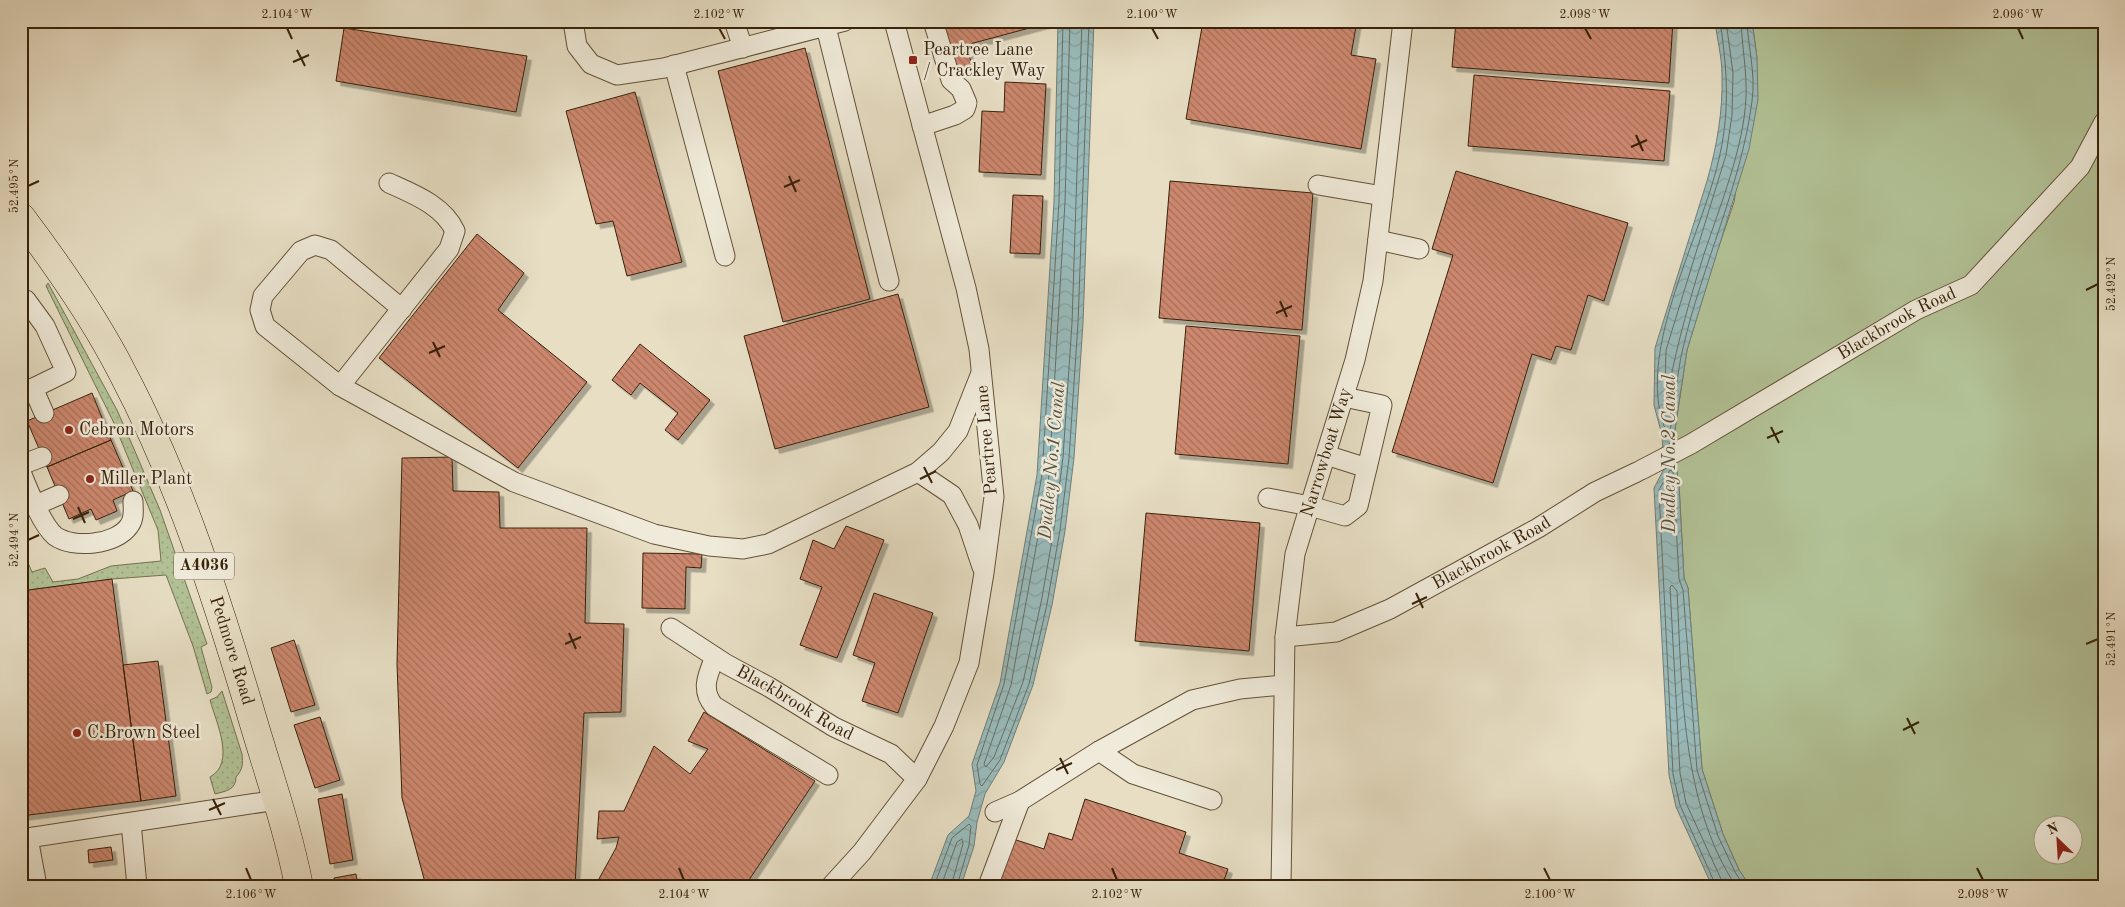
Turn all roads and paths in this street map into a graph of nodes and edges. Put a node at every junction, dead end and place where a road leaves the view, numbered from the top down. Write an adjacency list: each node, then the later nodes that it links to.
1 (573, 21): 9 (street)
2 (734, 21): 8 (street)
3 (845, 21): 7 (street)
4 (894, 21): 11 (street, Peartree Lane)
5 (933, 21): 11 (street)
6 (1403, 21): 14 (street, Narrowboat Way)
7 (826, 27): 8 (street); 19 (street)
8 (743, 48): 9 (street)
9 (674, 65): 18 (street)
10 (2104, 122): 40 (street, Blackbrook Road)
11 (922, 126): 22 (street, Peartree Lane)
12 (389, 183): 21 (street)
13 (1318, 186): 14 (street)
14 (1383, 196): 16 (street, Narrowboat Way)
15 (21, 217): 46 (highway, Pedmore Road / A4036)
16 (1378, 240): 17 (street); 25 (street, Narrowboat Way)
17 (1419, 249)
18 (725, 256)
19 (889, 281)
20 (26, 300): 24 (street)
21 (402, 309): 23 (street); 23 (street)
22 (981, 373): 32 (street); 38 (street, Peartree Lane)
23 (340, 386): 32 (street)
24 (27, 391): 26 (street)
25 (1344, 397): 27 (street, Narrowboat Way); 30 (street)
26 (44, 413)
27 (1326, 455): 30 (street); 37 (street, Narrowboat Way)
28 (42, 457): 29 (street)
29 (21, 465)
30 (1367, 468): 37 (street)
31 (21, 472): 36 (street)
32 (918, 472): 38 (street)
33 (59, 495): 36 (street)
34 (1268, 498): 37 (street)
35 (133, 501): 36 (street)
36 (36, 505)
37 (1310, 506): 40 (street, Narrowboat Way)
38 (984, 573): 45 (street, Peartree Lane)
39 (671, 628): 41 (street, Blackbrook Road)
40 (1285, 637): 42 (street, Narrowboat Way)
41 (715, 657): 44 (street); 45 (street, Blackbrook Road)
42 (1283, 685): 43 (street); 58 (street, Narrowboat Way)
43 (1098, 751): 47 (street); 48 (street)
44 (828, 775)
45 (917, 779): 56 (street, Peartree Lane)
46 (276, 800): 50 (street); 55 (highway, Pedmore Road / A4036)
47 (1212, 800)
48 (1020, 801): 49 (street); 57 (street)
49 (995, 812)
50 (159, 819): 51 (street); 52 (street)
51 (131, 823): 52 (street); 54 (street)
52 (24, 839): 53 (street)
53 (36, 886)
54 (137, 886)
55 (299, 886)
56 (830, 886)
57 (988, 886)
58 (1281, 886)

